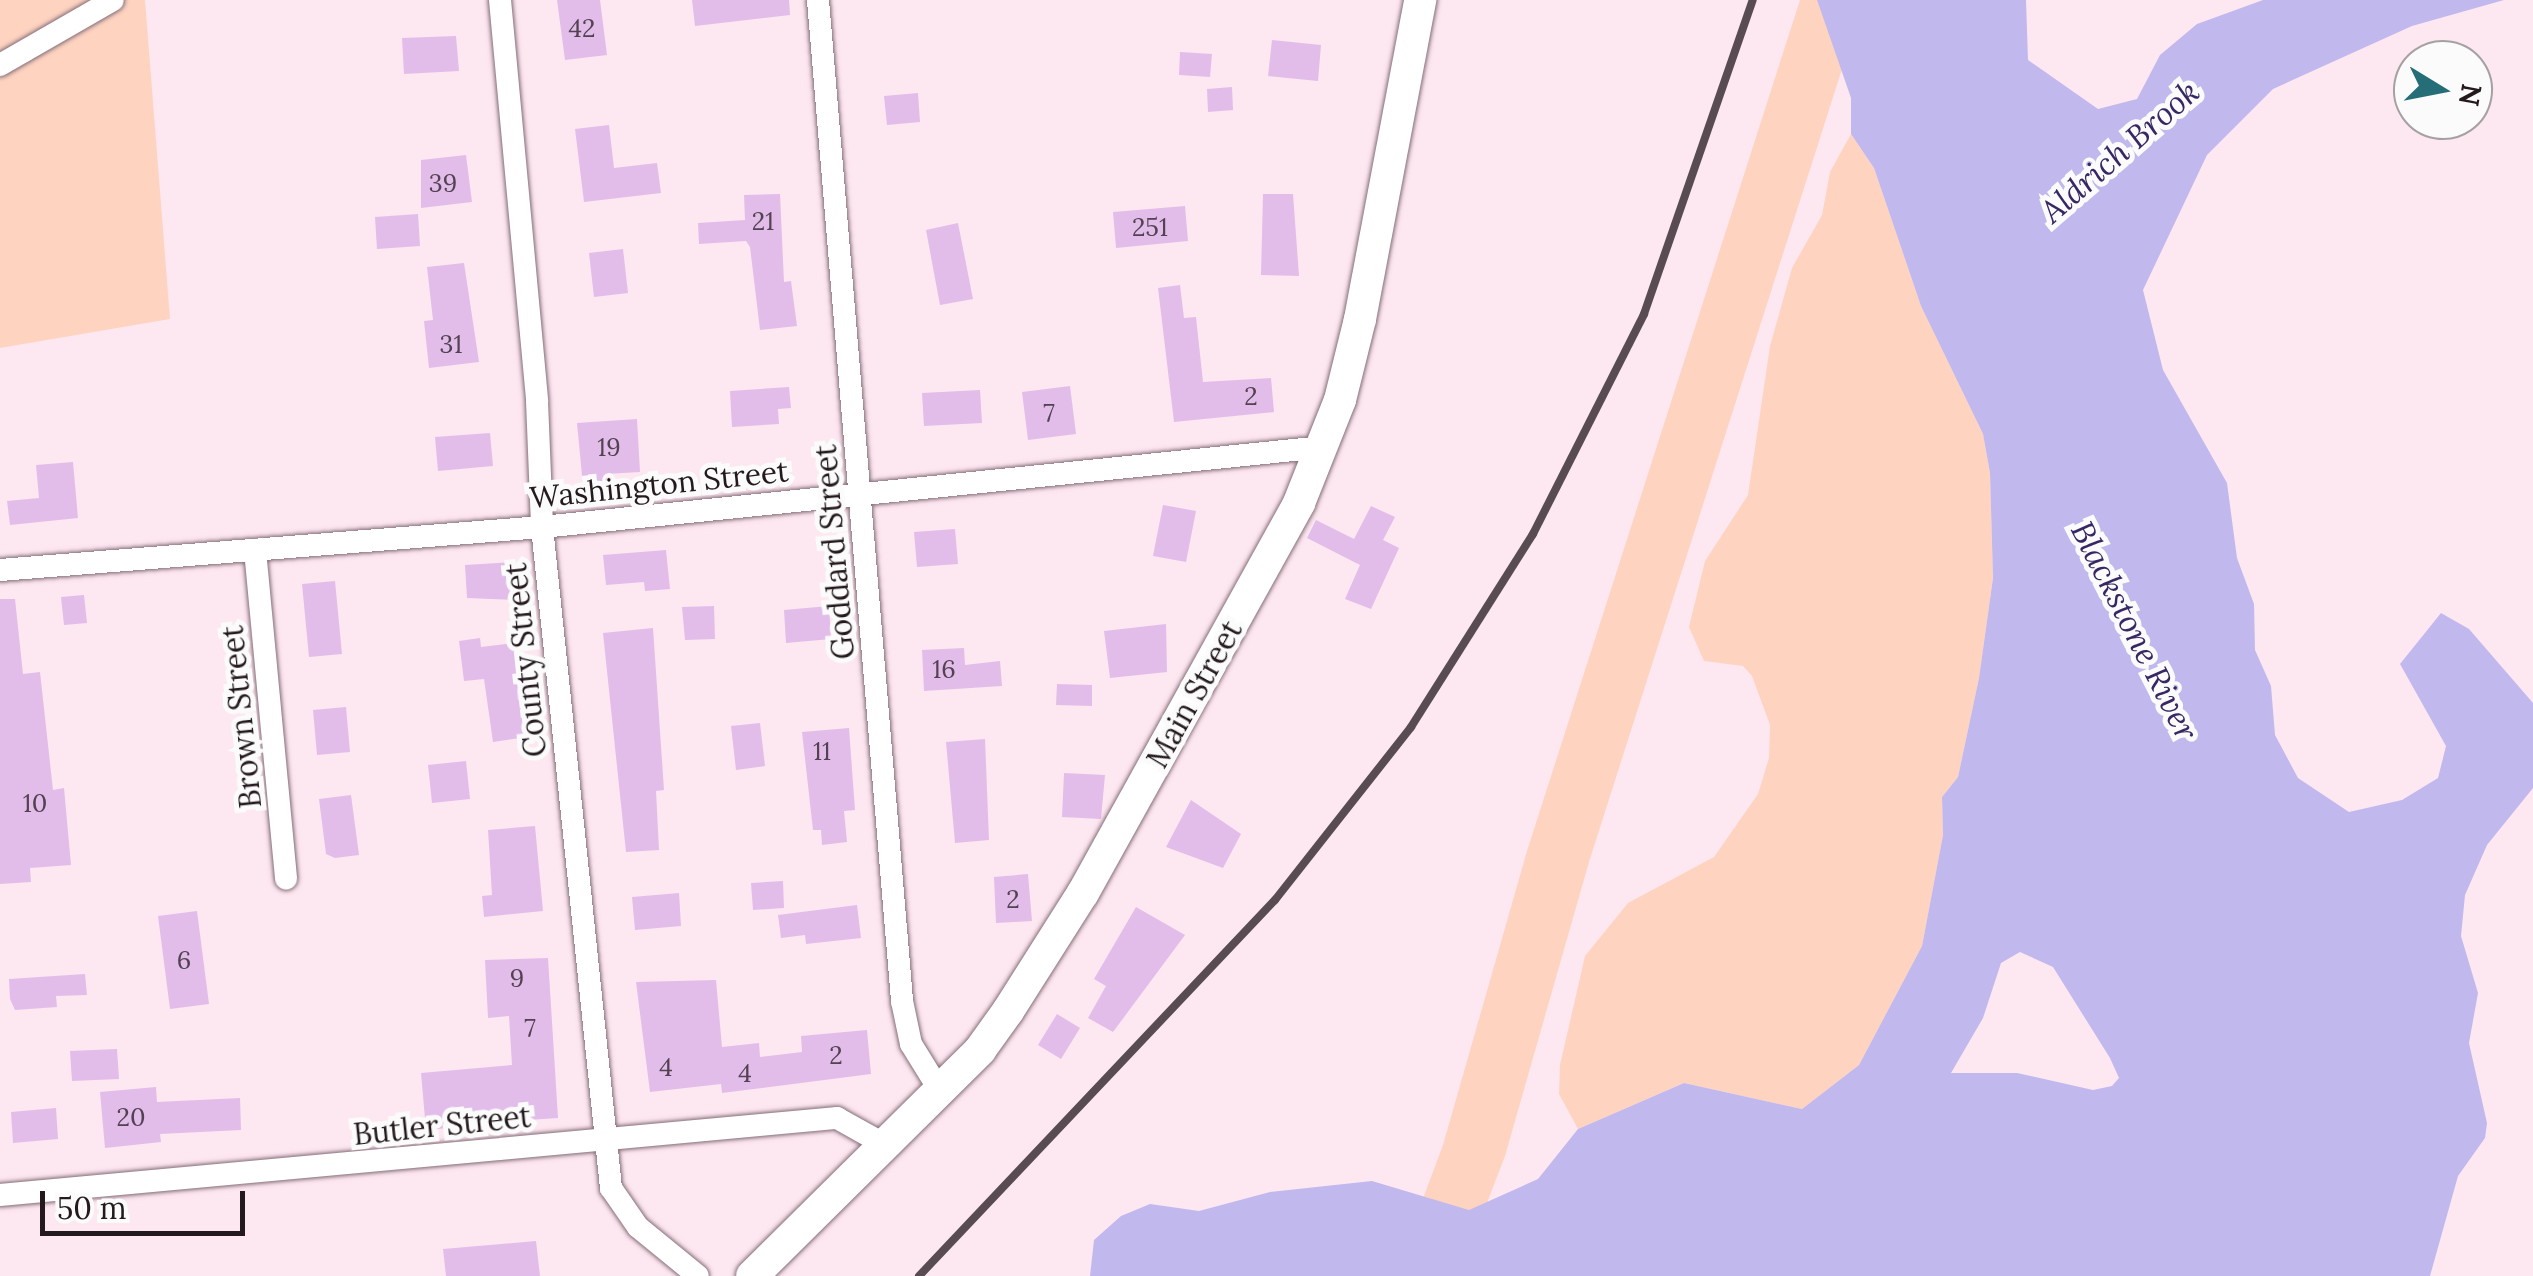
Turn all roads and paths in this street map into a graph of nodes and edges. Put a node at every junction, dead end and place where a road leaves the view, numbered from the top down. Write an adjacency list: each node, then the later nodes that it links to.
1 (113, 0): 5 (street)
2 (500, 0): 8 (street, County Street)
3 (818, 0): 7 (street, Goddard Street)
4 (1420, 0): 6 (main road, Main Street)
5 (0, 65)
6 (1323, 447): 7 (street, Washington Street); 12 (main road, Main Street)
7 (860, 495): 8 (street, Washington Street); 12 (street, Goddard Street)
8 (542, 527): 9 (street, Washington Street); 13 (street, County Street)
9 (254, 550): 10 (street, Washington Street); 11 (street, Brown Street)
10 (0, 570)
11 (286, 879)
12 (940, 1090): 14 (main road, Main Street)
13 (604, 1138): 14 (street, Butler Street); 15 (street, Butler Street); 16 (street, County Street)
14 (882, 1143): 17 (main road, Main Street)
15 (0, 1194)
16 (698, 1276)
17 (752, 1276)

